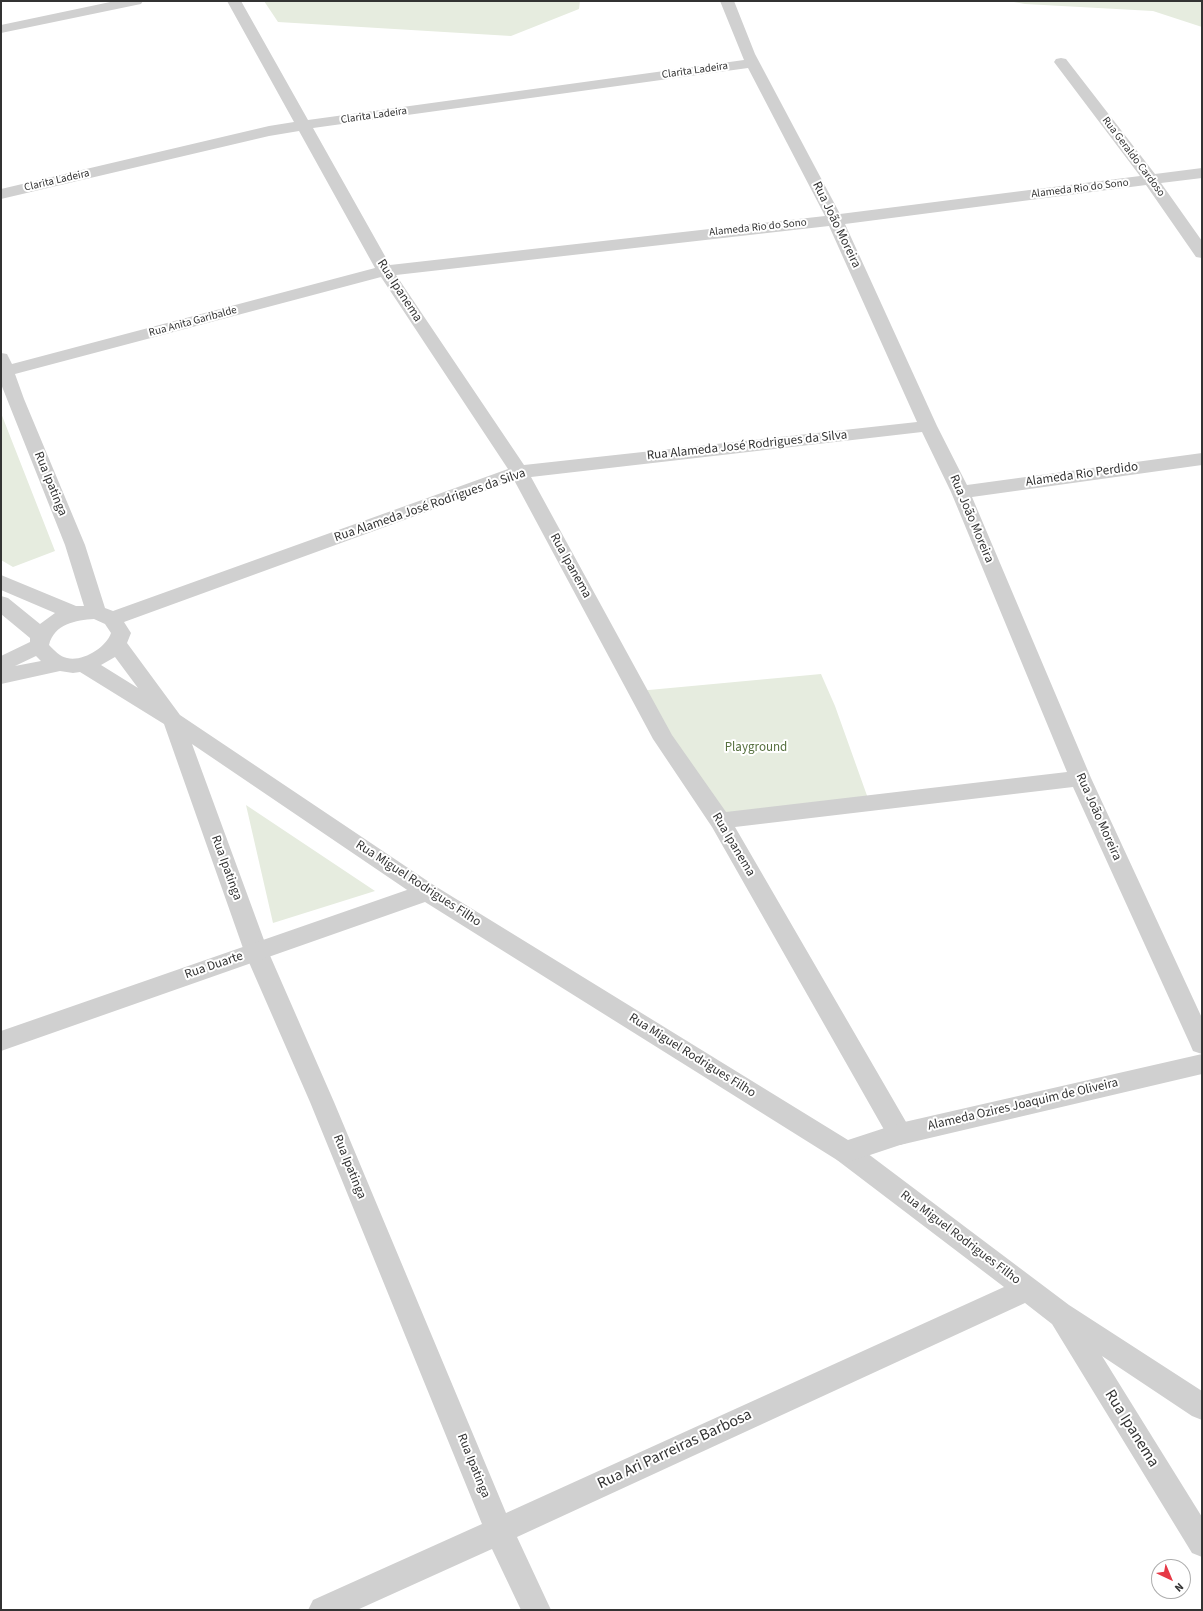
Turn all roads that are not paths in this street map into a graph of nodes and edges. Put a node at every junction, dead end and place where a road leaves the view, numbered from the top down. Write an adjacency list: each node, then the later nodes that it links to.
1 (136, 1): 4 (street)
2 (234, 1): 7 (street, Rua Ipanema)
3 (727, 1): 6 (street, Rua João Moreira)
4 (1, 29)
5 (1061, 62): 9 (street, Rua Geraldo Cardoso)
6 (753, 63): 7 (street, Clarita Ladeira); 11 (street, Rua João Moreira)
7 (304, 125): 10 (street, Clarita Ladeira); 13 (street, Rua Ipanema)
8 (1202, 173): 9 (street, Alameda Rio do Sono)
9 (1151, 180): 11 (street, Alameda Rio do Sono); 12 (street, Rua Geraldo Cardoso)
10 (1, 194)
11 (835, 220): 13 (street, Alameda Rio do Sono); 15 (street, Rua João Moreira)
12 (1202, 253)
13 (385, 271): 14 (street, Rua Anita Garibalde); 17 (street, Rua Ipanema)
14 (3, 367): 22 (street, Rua Ipatinga)
15 (928, 426): 17 (street, Rua Alameda José Rodrigues da Silva); 18 (street, Rua João Moreira)
16 (1202, 459): 18 (street, Alameda Rio Perdido)
17 (519, 472): 22 (street, Rua Alameda José Rodrigues da Silva); 31 (street, Rua Ipanema)
18 (961, 492): 30 (street, Rua João Moreira)
19 (1, 582): 21 (street)
20 (1, 603): 23 (street)
21 (74, 613): 22 (street); 23 (street)
22 (104, 615): 24 (street)
23 (40, 641): 25 (street); 27 (street)
24 (116, 644): 26 (street); 29 (street, Rua Miguel Rodrigues Filho)
25 (59, 664): 26 (street); 28 (street)
26 (83, 664): 29 (street, Rua Miguel Rodrigues Filho)
27 (1, 665)
28 (1, 677)
29 (173, 720): 32 (street, Rua Miguel Rodrigues Filho); 33 (street, Rua Ipatinga)
30 (1080, 778): 31 (street); 35 (street, Rua João Moreira)
31 (720, 821): 37 (street, Rua Ipanema)
32 (427, 892): 33 (street, Rua Duarte); 38 (street, Rua Miguel Rodrigues Filho)
33 (256, 951): 34 (street, Rua Duarte); 42 (street, Rua Ipatinga)
34 (1, 1041)
35 (1202, 1044)
36 (1202, 1064): 37 (street, Alameda Ozires Joaquim de Oliveira)
37 (900, 1134): 38 (street, Alameda Ozires Joaquim de Oliveira)
38 (846, 1152): 39 (street, Rua Miguel Rodrigues Filho)
39 (1027, 1289): 40 (street, Rua Miguel Rodrigues Filho); 42 (street, Rua Ari Parreiras Barbosa)
40 (1060, 1314): 41 (street, Rua Miguel Rodrigues Filho); 43 (street, Rua Ipanema)
41 (1202, 1407)
42 (499, 1531): 44 (street, Rua Ari Parreiras Barbosa); 45 (street, Rua Ipatinga)
43 (1202, 1543)
44 (323, 1610)
45 (536, 1610)

